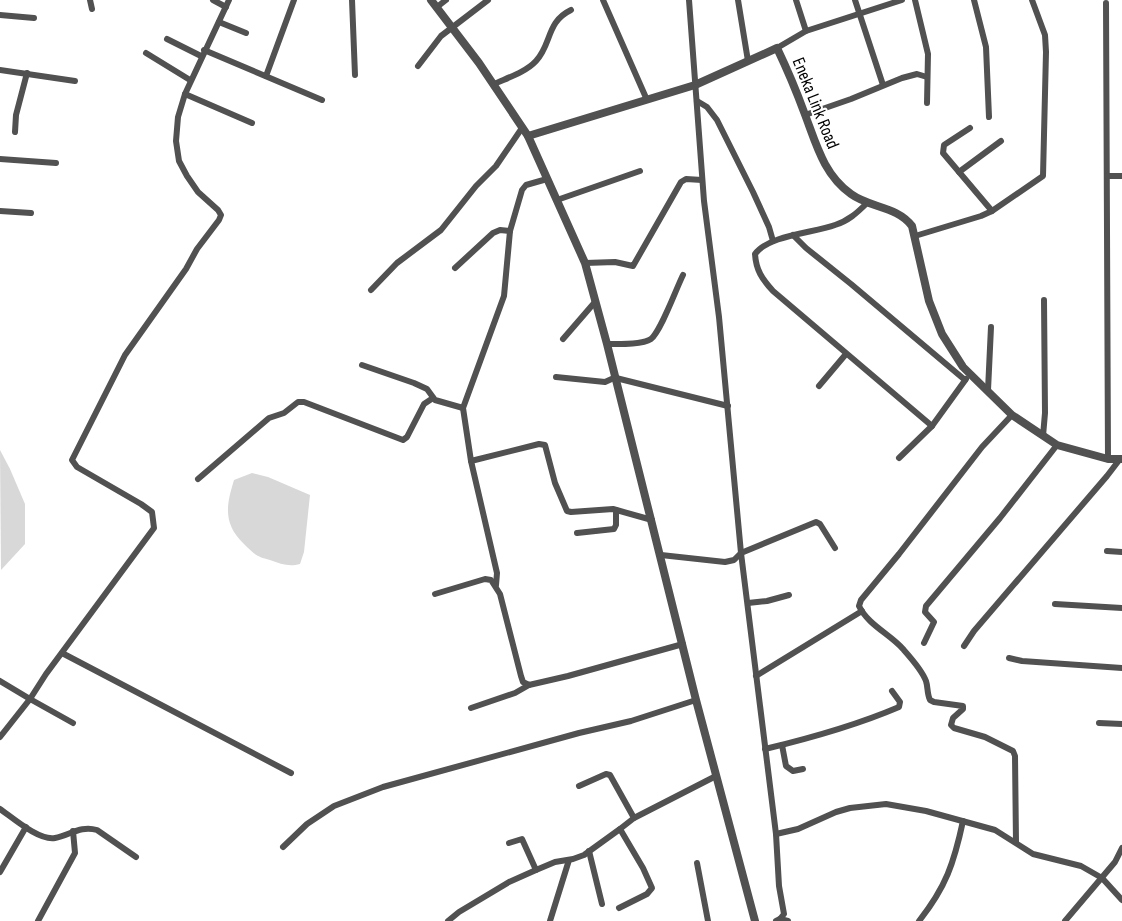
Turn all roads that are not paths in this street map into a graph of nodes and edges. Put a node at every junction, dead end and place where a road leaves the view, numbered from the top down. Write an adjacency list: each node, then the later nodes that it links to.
1 (90, 0): 21 (street)
2 (213, 0): 19 (street)
3 (229, 0): 19 (street)
4 (294, 0): 39 (street)
5 (352, 0): 38 (street)
6 (431, 0): 20 (street)
7 (446, 0): 20 (street)
8 (488, 0): 27 (street)
9 (603, 0): 48 (street)
10 (690, 0): 44 (street)
11 (738, 0): 34 (street)
12 (796, 0): 28 (street)
13 (855, 0): 23 (street)
14 (902, 0): 23 (street)
15 (915, 0): 40 (street)
16 (974, 0): 52 (street)
17 (1032, 0): 70 (street)
18 (1106, 3): 63 (street)
19 (226, 7): 26 (street)
20 (438, 7): 27 (street)
21 (92, 9)
22 (571, 10): 43 (street)
23 (859, 14): 28 (street); 45 (street)
24 (0, 15): 25 (street)
25 (34, 18)
26 (219, 22): 29 (street); 33 (street)
27 (452, 26): 35 (street); 43 (street)
28 (806, 31): 31 (street)
29 (246, 33)
30 (167, 39): 33 (street)
31 (777, 48): 34 (street, Eneka Link Road); 51 (street, Eneka Link Road)
32 (146, 53): 41 (street)
33 (203, 53): 39 (street); 41 (street)
34 (748, 61): 44 (street, Eneka Link Road)
35 (418, 66)
36 (0, 70): 37 (street)
37 (27, 73): 42 (street); 56 (street)
38 (355, 75)
39 (266, 76): 47 (street)
40 (928, 77): 45 (street); 50 (street)
41 (190, 80): 46 (street)
42 (75, 81)
43 (494, 84): 54 (street)
44 (695, 85): 48 (street, Eneka Link Road); 49 (street)
45 (883, 86): 51 (street)
46 (185, 94): 53 (street); 122 (street)
47 (322, 100)
48 (647, 100): 57 (street, Eneka Link Road)
49 (696, 101): 66 (street); 75 (street)
50 (927, 103)
51 (805, 114): 68 (street, Eneka Link Road)
52 (988, 117)
53 (252, 123)
54 (522, 128): 57 (street); 79 (street)
55 (970, 128): 62 (street)
56 (15, 132)
57 (528, 136): 65 (street)
58 (1002, 141): 62 (street)
59 (0, 159): 60 (street)
60 (56, 163)
61 (640, 172): 67 (street)
62 (959, 172): 70 (street)
63 (1107, 176): 64 (street); 100 (street)
64 (1122, 176)
65 (546, 179): 67 (street); 72 (street)
66 (702, 180): 76 (street); 93 (street)
67 (557, 200): 76 (street)
68 (867, 203): 73 (street); 74 (street, Eneka Link Road)
69 (0, 211): 71 (street)
70 (992, 211): 74 (street)
71 (31, 213)
72 (510, 231): 77 (street); 94 (street)
73 (793, 236): 75 (street); 89 (street)
74 (915, 236): 89 (street, Eneka Link Road)
75 (773, 241): 85 (street)
76 (585, 263): 81 (street)
77 (455, 268)
78 (683, 275): 84 (street)
79 (371, 290)
80 (1044, 300): 97 (street)
81 (595, 302): 83 (street); 84 (street)
82 (991, 327): 91 (street)
83 (563, 339)
84 (607, 344): 88 (street)
85 (846, 354): 90 (street); 96 (street)
86 (362, 365): 92 (street)
87 (556, 377): 88 (street)
88 (616, 377): 93 (street); 105 (street)
89 (968, 377): 91 (street, Eneka Link Road); 96 (street)
90 (819, 386)
91 (988, 390): 95 (street, Eneka Link Road)
92 (433, 398): 94 (street); 103 (street)
93 (728, 406): 110 (street)
94 (463, 408): 102 (street)
95 (1012, 415): 97 (street, Eneka Link Road); 118 (street)
96 (932, 426): 99 (street)
97 (1043, 436): 98 (street, Eneka Link Road)
98 (1057, 445): 100 (street, Eneka Link Road); 119 (street)
99 (899, 458)
100 (1108, 459): 101 (street, Eneka Link Road)
101 (1121, 459): 121 (street)
102 (471, 461): 104 (street); 112 (street)
103 (198, 479)
104 (616, 510): 105 (street); 106 (street)
105 (652, 520): 111 (street)
106 (577, 533)
107 (835, 548): 110 (street)
108 (1107, 551): 109 (street)
109 (1122, 552)
110 (741, 553): 111 (street); 115 (street)
111 (661, 555): 120 (street)
112 (496, 585): 113 (street); 127 (street)
113 (435, 594)
114 (789, 594): 115 (street)
115 (748, 603): 125 (street)
116 (1055, 604): 117 (street)
117 (1122, 608)
118 (862, 611): 125 (street); 149 (street)
119 (924, 643)
120 (683, 644): 127 (street); 130 (street)
121 (964, 646)
122 (62, 653): 129 (street); 139 (street)
123 (1009, 658): 124 (street)
124 (1122, 668)
125 (756, 676): 137 (street)
126 (0, 680): 129 (street)
127 (529, 685): 131 (street)
128 (892, 691): 136 (street)
129 (30, 699): 132 (street); 135 (street)
130 (696, 700): 140 (street); 151 (street)
131 (471, 708)
132 (73, 723)
133 (1099, 723): 134 (street)
134 (1122, 724)
135 (0, 737)
136 (782, 745): 137 (street); 138 (street)
137 (765, 748): 148 (street)
138 (803, 769)
139 (291, 773)
140 (716, 776): 143 (street); 168 (street)
141 (579, 786): 143 (street)
142 (0, 808): 145 (street)
143 (634, 818): 146 (street)
144 (963, 821): 148 (street); 149 (street); 170 (street)
145 (26, 827): 147 (street); 158 (street)
146 (620, 829): 153 (street); 162 (street)
147 (73, 831): 154 (street); 164 (street)
148 (776, 834): 163 (street)
149 (1016, 842): 159 (street)
150 (508, 843): 157 (street)
151 (283, 846)
152 (1122, 848): 159 (street)
153 (589, 851): 155 (street); 161 (street)
154 (136, 857)
155 (569, 860): 157 (street); 166 (street)
156 (697, 863): 167 (street)
157 (536, 870): 165 (street)
158 (0, 872)
159 (1102, 878): 160 (street); 171 (street)
160 (1122, 900)
161 (602, 904)
162 (619, 908)
163 (778, 920): 169 (street)
164 (38, 921)
165 (448, 921)
166 (550, 921)
167 (708, 921)
168 (755, 921)
169 (788, 921)
170 (918, 921)
171 (1064, 921)

